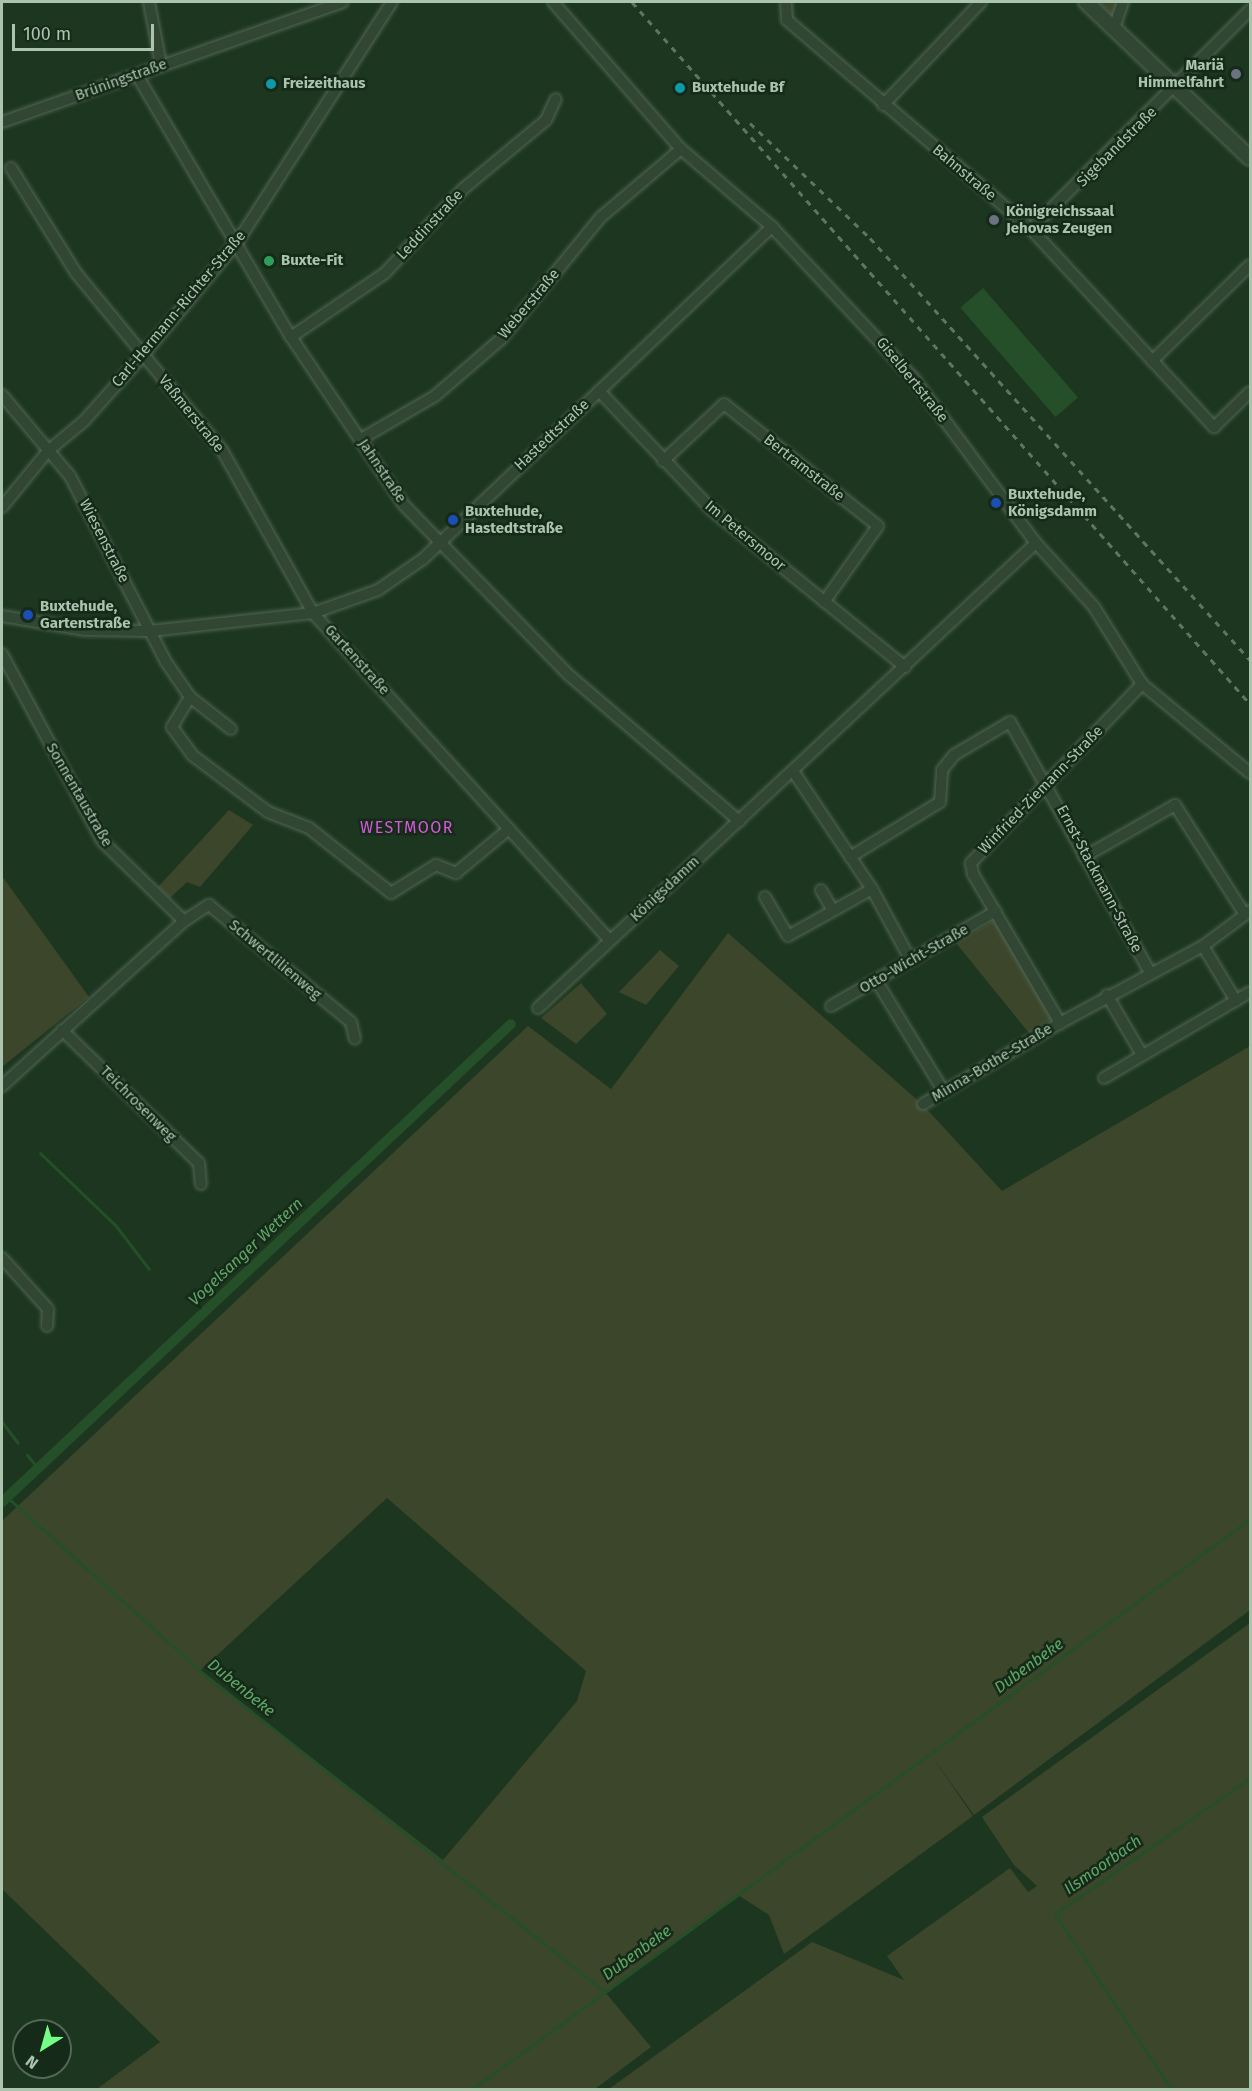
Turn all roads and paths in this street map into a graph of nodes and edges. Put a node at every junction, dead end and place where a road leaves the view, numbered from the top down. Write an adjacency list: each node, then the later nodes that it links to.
1 (149, 2): 11 (street)
2 (343, 2): 11 (street, Brüningstraße)
3 (392, 2): 22 (street, Carl-Hermann-Richter-Straße)
4 (554, 2): 17 (street, Giselbertstraße)
5 (981, 2): 15 (street)
6 (1086, 2): 10 (street)
7 (1123, 2): 10 (street)
8 (785, 4): 15 (street, Bahnstraße)
9 (1251, 10): 13 (street, Sigebandstraße)
10 (1114, 28): 13 (street)
11 (160, 65): 12 (street, Brüningstraße)
12 (137, 75): 16 (street, Brüningstraße); 22 (street, Jahnstraße)
13 (1176, 87): 18 (street); 21 (street, Sigebandstraße)
14 (556, 99): 24 (street, Leddinstraße)
15 (883, 105): 21 (street, Bahnstraße)
16 (2, 122)
17 (681, 149): 20 (street, Giselbertstraße); 30 (street, Weberstraße)
18 (1251, 158)
19 (11, 168): 25 (street, Vaßmerstraße)
20 (772, 227): 27 (street, Hastedtstraße); 35 (street, Giselbertstraße)
21 (1031, 229): 26 (street, Bahnstraße)
22 (238, 241): 24 (street, Jahnstraße); 25 (street, Carl-Hermann-Richter-Straße)
23 (1251, 266): 26 (street)
24 (291, 336): 30 (street, Jahnstraße)
25 (142, 355): 31 (street, Carl-Hermann-Richter-Straße); 37 (street, Vaßmerstraße)
26 (1152, 361): 28 (street, Bahnstraße)
27 (599, 391): 32 (street, Im Petersmoor); 34 (street, Hastedtstraße)
28 (1251, 392)
29 (2, 395): 31 (street, Wiesenstraße)
30 (361, 439): 34 (street, Jahnstraße)
31 (48, 451): 33 (street, Carl-Hermann-Richter-Straße); 39 (street, Wiesenstraße)
32 (663, 461): 36 (street, Im Petersmoor); 36 (street, Bertramstraße)
33 (2, 507)
34 (440, 541): 37 (street, Hastedtstraße); 48 (street, Jahnstraße)
35 (1036, 543): 41 (street, Königsdamm); 42 (street, Giselbertstraße)
36 (824, 602): 41 (street, Im Petersmoor)
37 (313, 613): 39 (street, Gartenstraße); 49 (street, Gartenstraße)
38 (2, 616): 39 (street, Gartenstraße)
39 (150, 631): 43 (street, Wiesenstraße)
40 (2, 654): 58 (street, Sonnentaustraße)
41 (905, 667): 45 (street, Königsdamm)
42 (1142, 684): 46 (street, Giselbertstraße); 47 (street, Winfried-Ziemann-Straße)
43 (190, 698): 44 (street, Wiesenstraße); 49 (street)
44 (231, 729)
45 (793, 771): 48 (street, Königsdamm); 50 (street)
46 (1251, 773)
47 (1049, 784): 50 (street, Ernst-Stackmann-Straße); 51 (street, Ernst-Stackmann-Straße); 56 (street, Winfried-Ziemann-Straße)
48 (739, 821): 59 (street, Königsdamm)
49 (509, 829): 59 (street, Gartenstraße)
50 (850, 857): 53 (street)
51 (1084, 857): 57 (street); 62 (street, Ernst-Stackmann-Straße)
52 (821, 890): 55 (street)
53 (872, 890): 55 (street); 61 (street)
54 (765, 897): 55 (street)
55 (832, 909)
56 (996, 911): 61 (street, Otto-Wicht-Straße); 69 (street, Winfried-Ziemann-Straße)
57 (1248, 913): 60 (street)
58 (184, 921): 70 (street); 71 (street, Schwertlilienweg)
59 (610, 941): 68 (street, Königsdamm)
60 (1203, 945): 62 (street); 66 (street)
61 (910, 959): 63 (street, Otto-Wicht-Straße)
62 (1150, 972): 65 (street)
63 (876, 980): 67 (street, Otto-Wicht-Straße); 75 (street)
64 (1251, 992): 66 (street)
65 (1107, 995): 69 (street); 72 (street)
66 (1236, 1001): 72 (street)
67 (831, 1006)
68 (538, 1008)
69 (1060, 1023): 75 (street, Minna-Bothe-Straße)
70 (63, 1030): 74 (street); 77 (street, Teichrosenweg)
71 (355, 1039)
72 (1142, 1055): 73 (street)
73 (1104, 1078)
74 (2, 1086)
75 (944, 1092): 76 (street, Minna-Bothe-Straße)
76 (923, 1104)
77 (201, 1184)
78 (2, 1258): 79 (street)
79 (47, 1326)

